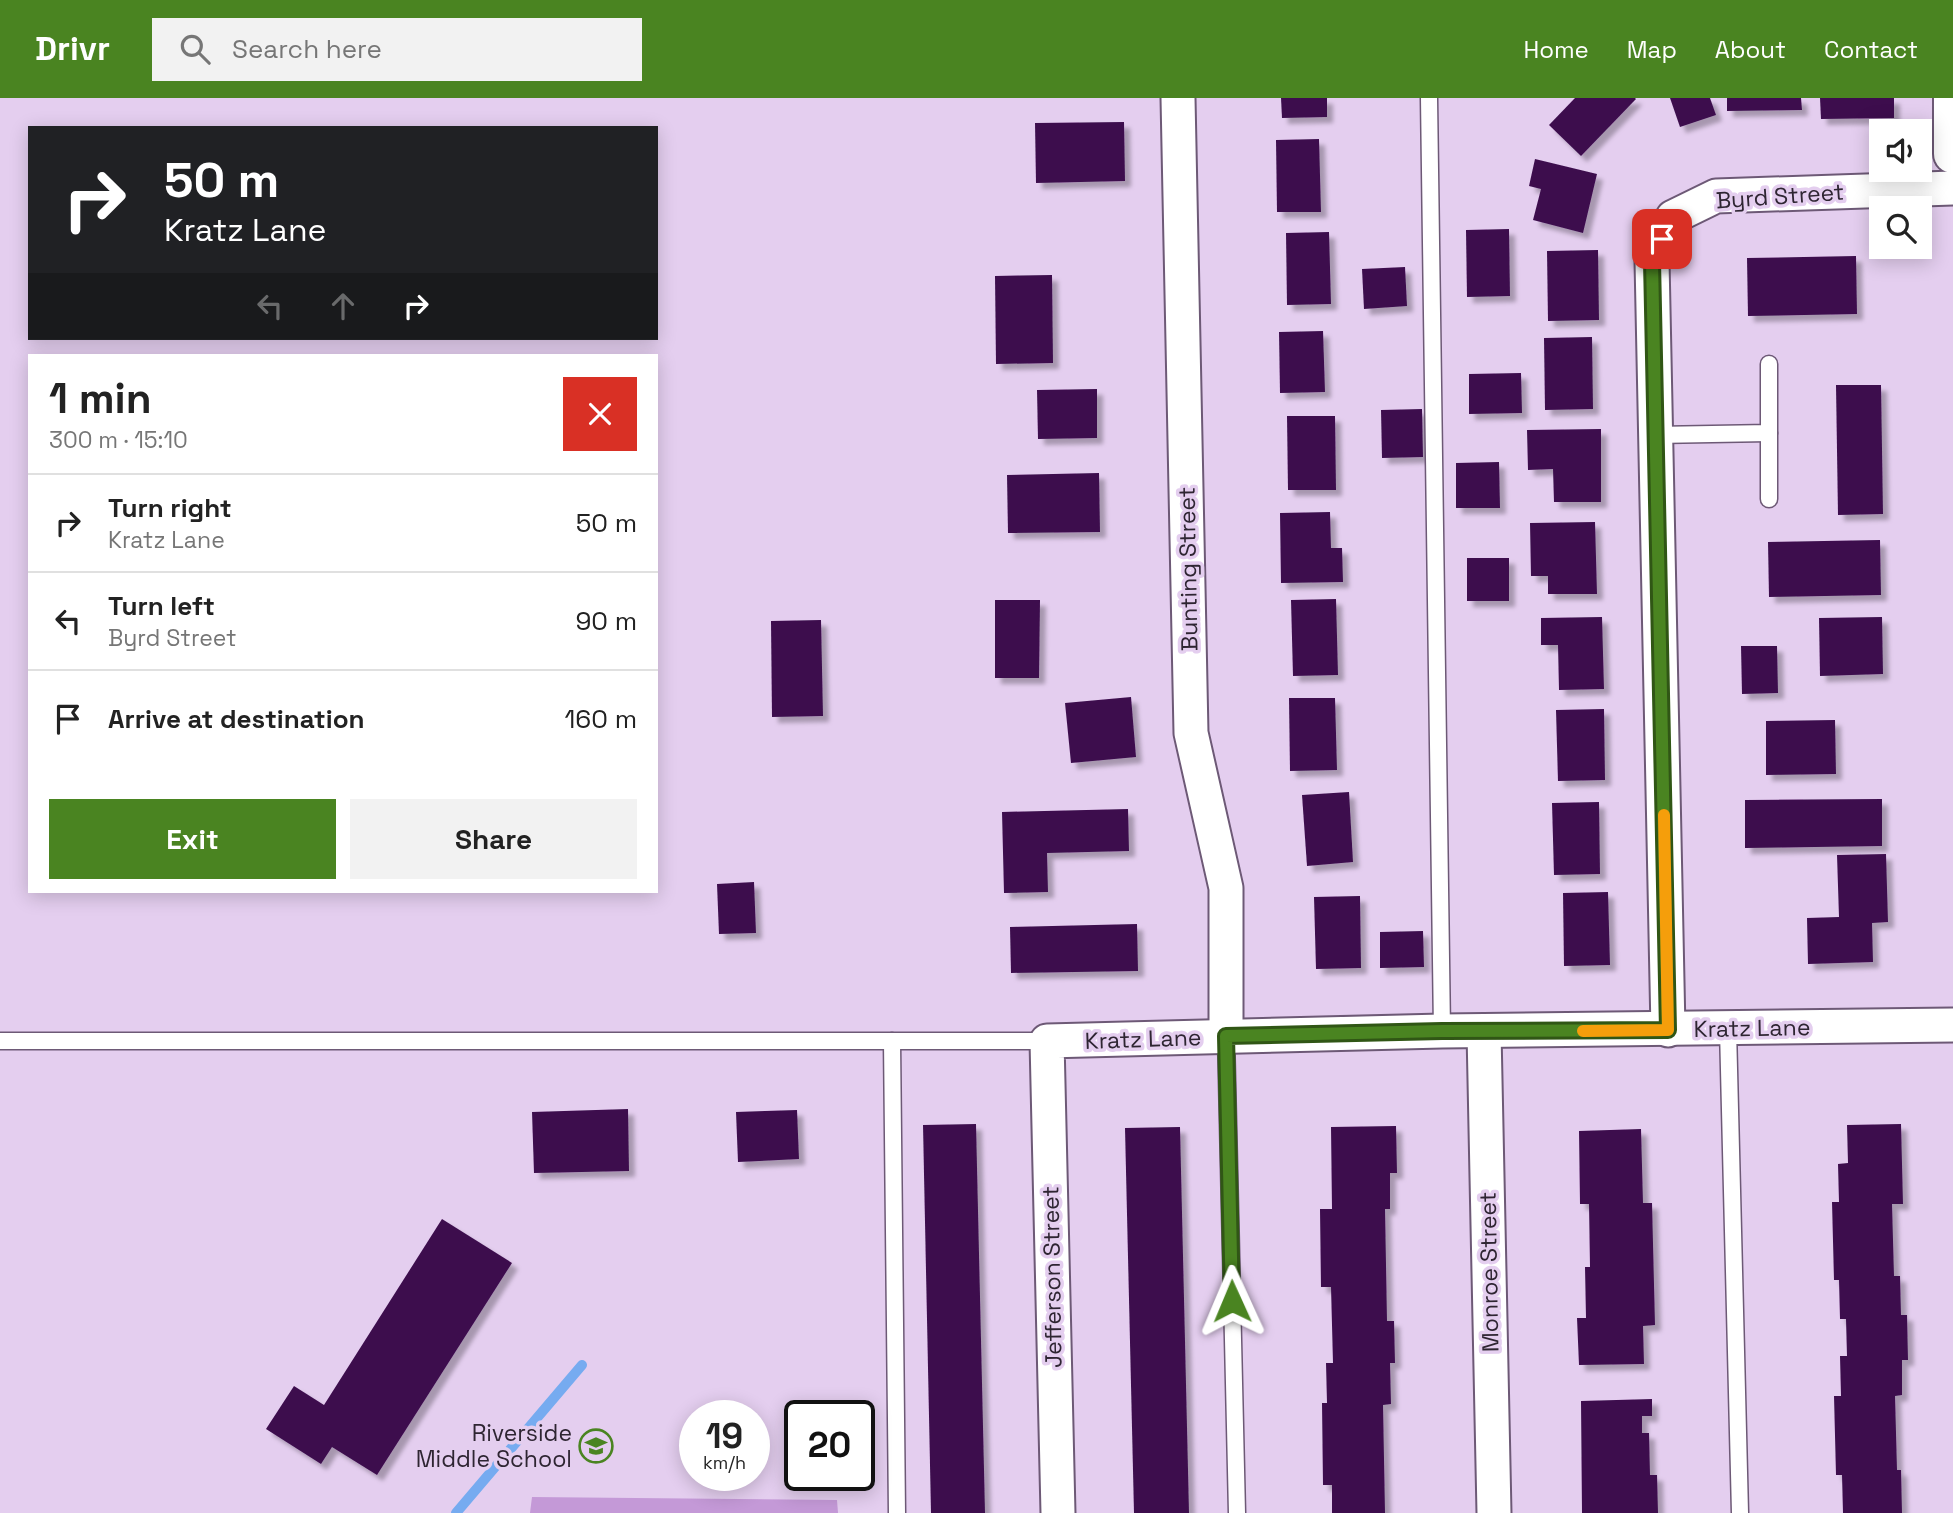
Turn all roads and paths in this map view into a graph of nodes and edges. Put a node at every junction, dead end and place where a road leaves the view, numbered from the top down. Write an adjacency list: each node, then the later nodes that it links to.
1 (1178, 98): 15 (street, Bunting Street)
2 (1429, 98): 13 (lane)
3 (1953, 98): 4 (street)
4 (1953, 154)
5 (1953, 188): 8 (street, Byrd Street)
6 (1769, 364): 7 (lane)
7 (1769, 433): 8 (lane); 9 (lane)
8 (1655, 435): 12 (street, Byrd Street)
9 (1769, 499)
10 (1953, 1025): 11 (street, Kratz Lane)
11 (1728, 1029): 12 (street, Kratz Lane); 23 (lane)
12 (1668, 1030): 14 (street, Kratz Lane)
13 (1442, 1031): 14 (street, Kratz Lane); 15 (street, Kratz Lane)
14 (1485, 1032): 22 (street, Monroe Street)
15 (1226, 1036): 18 (street, Kratz Lane); 21 (lane)
16 (0, 1041): 17 (lane)
17 (892, 1041): 18 (lane); 19 (lane)
18 (1047, 1041): 20 (street, Jefferson Street)
19 (897, 1513)
20 (1058, 1513)
21 (1237, 1513)
22 (1494, 1513)
23 (1740, 1513)

